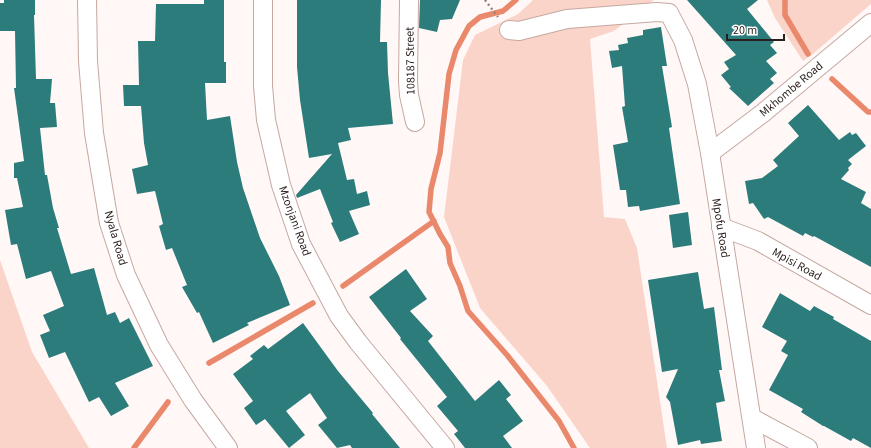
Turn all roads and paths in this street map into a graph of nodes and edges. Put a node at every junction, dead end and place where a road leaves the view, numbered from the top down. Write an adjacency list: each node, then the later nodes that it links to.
1 (87, 0): 11 (street, Nyala Road)
2 (263, 0): 12 (street, Mzonjani Road)
3 (409, 0): 6 (street, 108187 Street)
4 (871, 23): 7 (street, Mkhombe Road)
5 (509, 30): 7 (street, Mpofu Road)
6 (415, 122)
7 (710, 153): 8 (street, Mpofu Road)
8 (721, 227): 9 (street, Mpisi Road); 10 (street, Mpofu Road)
9 (871, 305)
10 (752, 418): 13 (street, Mpofu Road); 14 (street)
11 (228, 448)
12 (445, 448)
13 (756, 448)
14 (808, 448)

